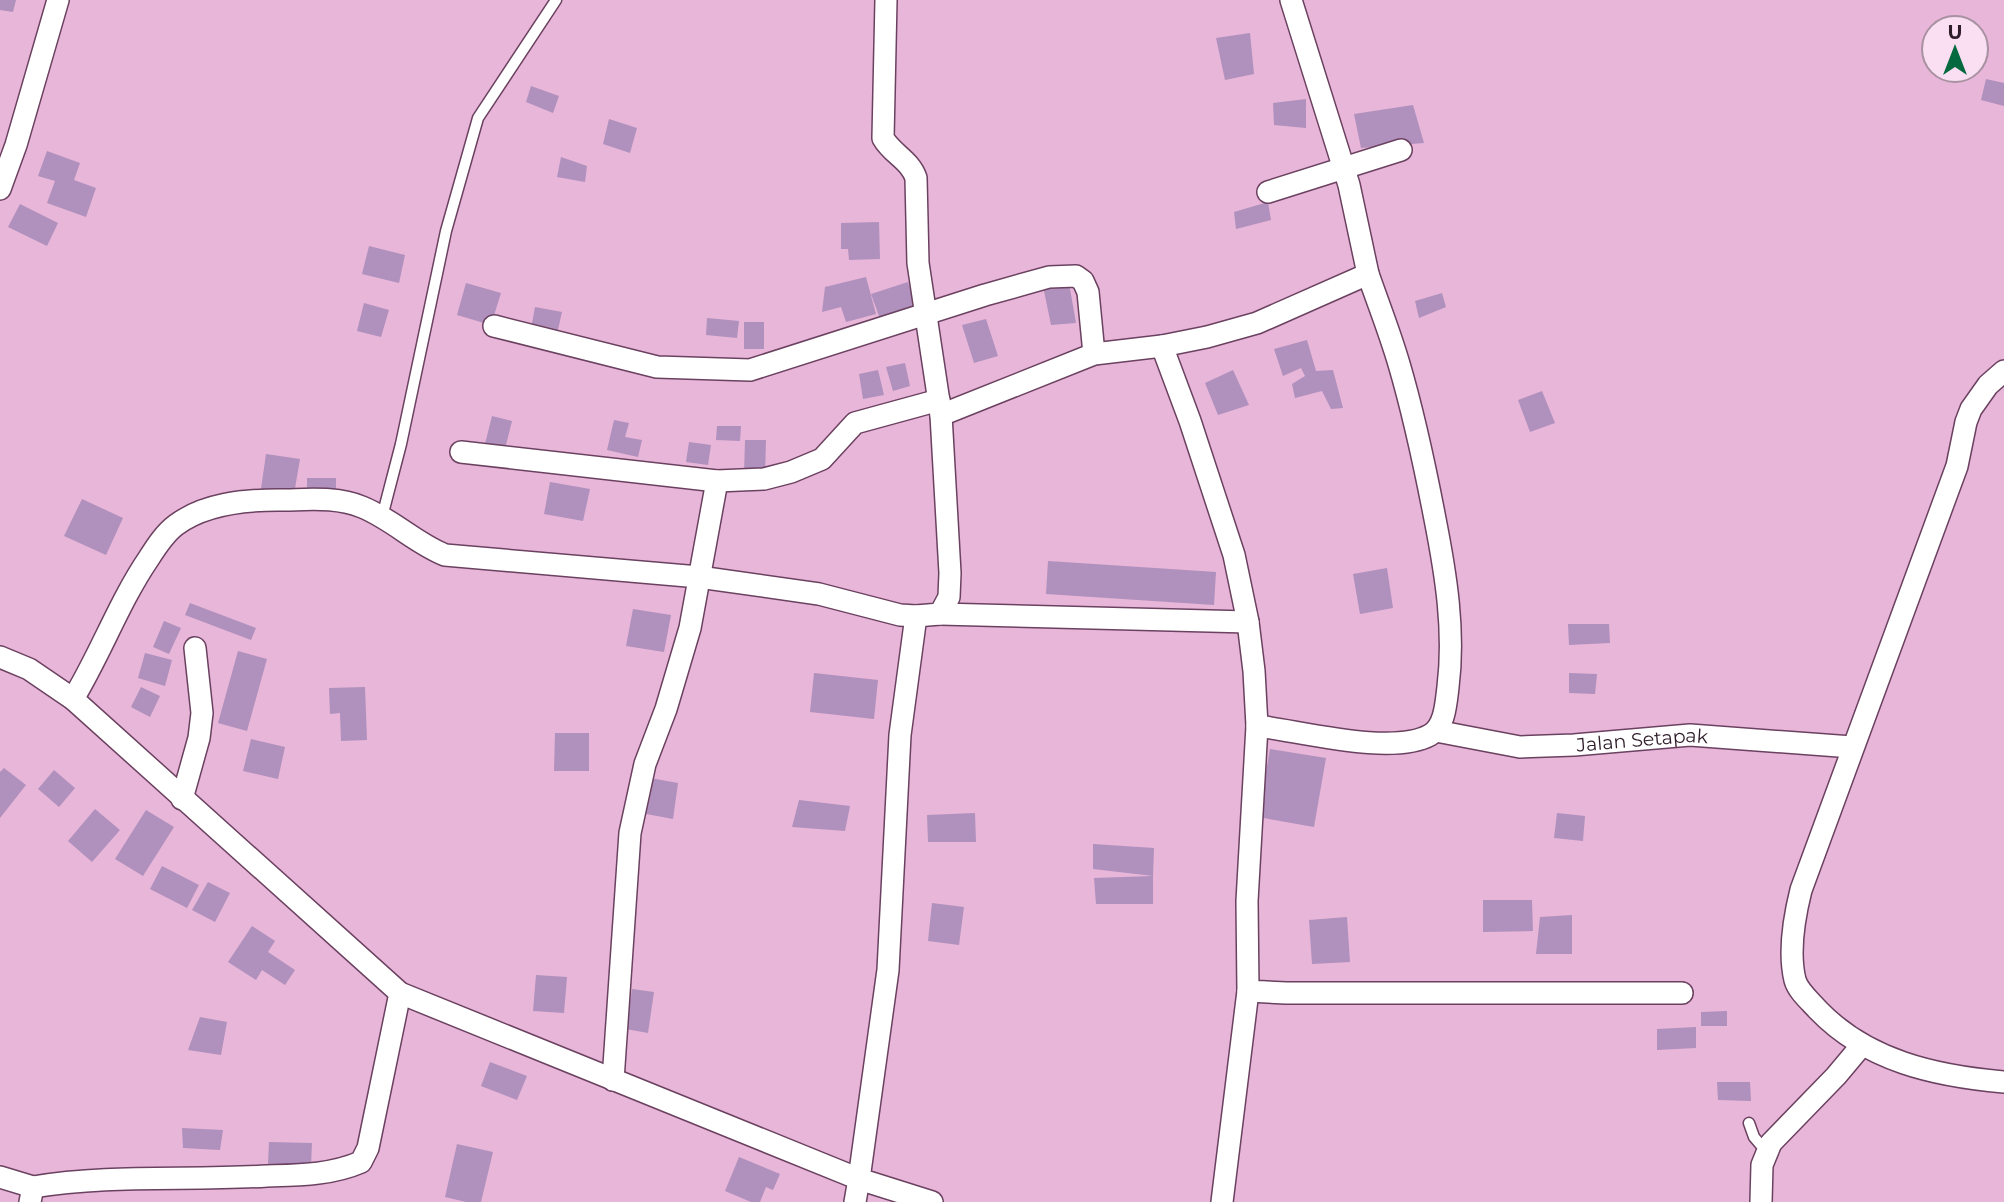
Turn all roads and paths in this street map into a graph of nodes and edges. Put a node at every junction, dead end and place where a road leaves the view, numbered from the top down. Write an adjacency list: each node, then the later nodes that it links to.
1 (58, 0): 7 (street)
2 (556, 0): 18 (lane)
3 (886, 0): 10 (street)
4 (1291, 0): 6 (street)
5 (1401, 150): 6 (street)
6 (1343, 167): 8 (street); 9 (street)
7 (0, 189)
8 (1268, 192)
9 (1368, 274): 12 (street); 27 (street)
10 (924, 315): 11 (street); 13 (street); 15 (street)
11 (494, 326)
12 (1161, 346): 13 (street); 22 (street)
13 (1094, 354): 15 (street)
14 (2004, 371): 28 (street)
15 (940, 407): 17 (street); 20 (street)
16 (461, 453): 17 (street)
17 (717, 481): 19 (street)
18 (382, 517): 19 (street); 25 (street)
19 (699, 577): 21 (street); 34 (street)
20 (940, 614): 21 (street); 22 (street)
21 (916, 617): 39 (street)
22 (1248, 622): 26 (street)
23 (195, 648): 29 (street)
24 (0, 657): 25 (street)
25 (73, 699): 29 (street)
26 (1257, 726): 27 (street); 30 (street)
27 (1436, 731): 28 (street, Jalan Setapak)
28 (1852, 747): 33 (street)
29 (182, 799): 31 (street)
30 (1248, 991): 32 (street); 43 (street)
31 (400, 993): 34 (street); 40 (street)
32 (1682, 993)
33 (1862, 1045): 35 (street); 37 (street)
34 (612, 1080): 39 (street)
35 (2004, 1082)
36 (1749, 1124): 37 (lane)
37 (1766, 1151): 44 (street)
38 (0, 1177): 40 (street)
39 (859, 1179): 41 (street); 42 (street)
40 (31, 1195)
41 (855, 1202)
42 (932, 1202)
43 (1222, 1202)
44 (1761, 1202)

